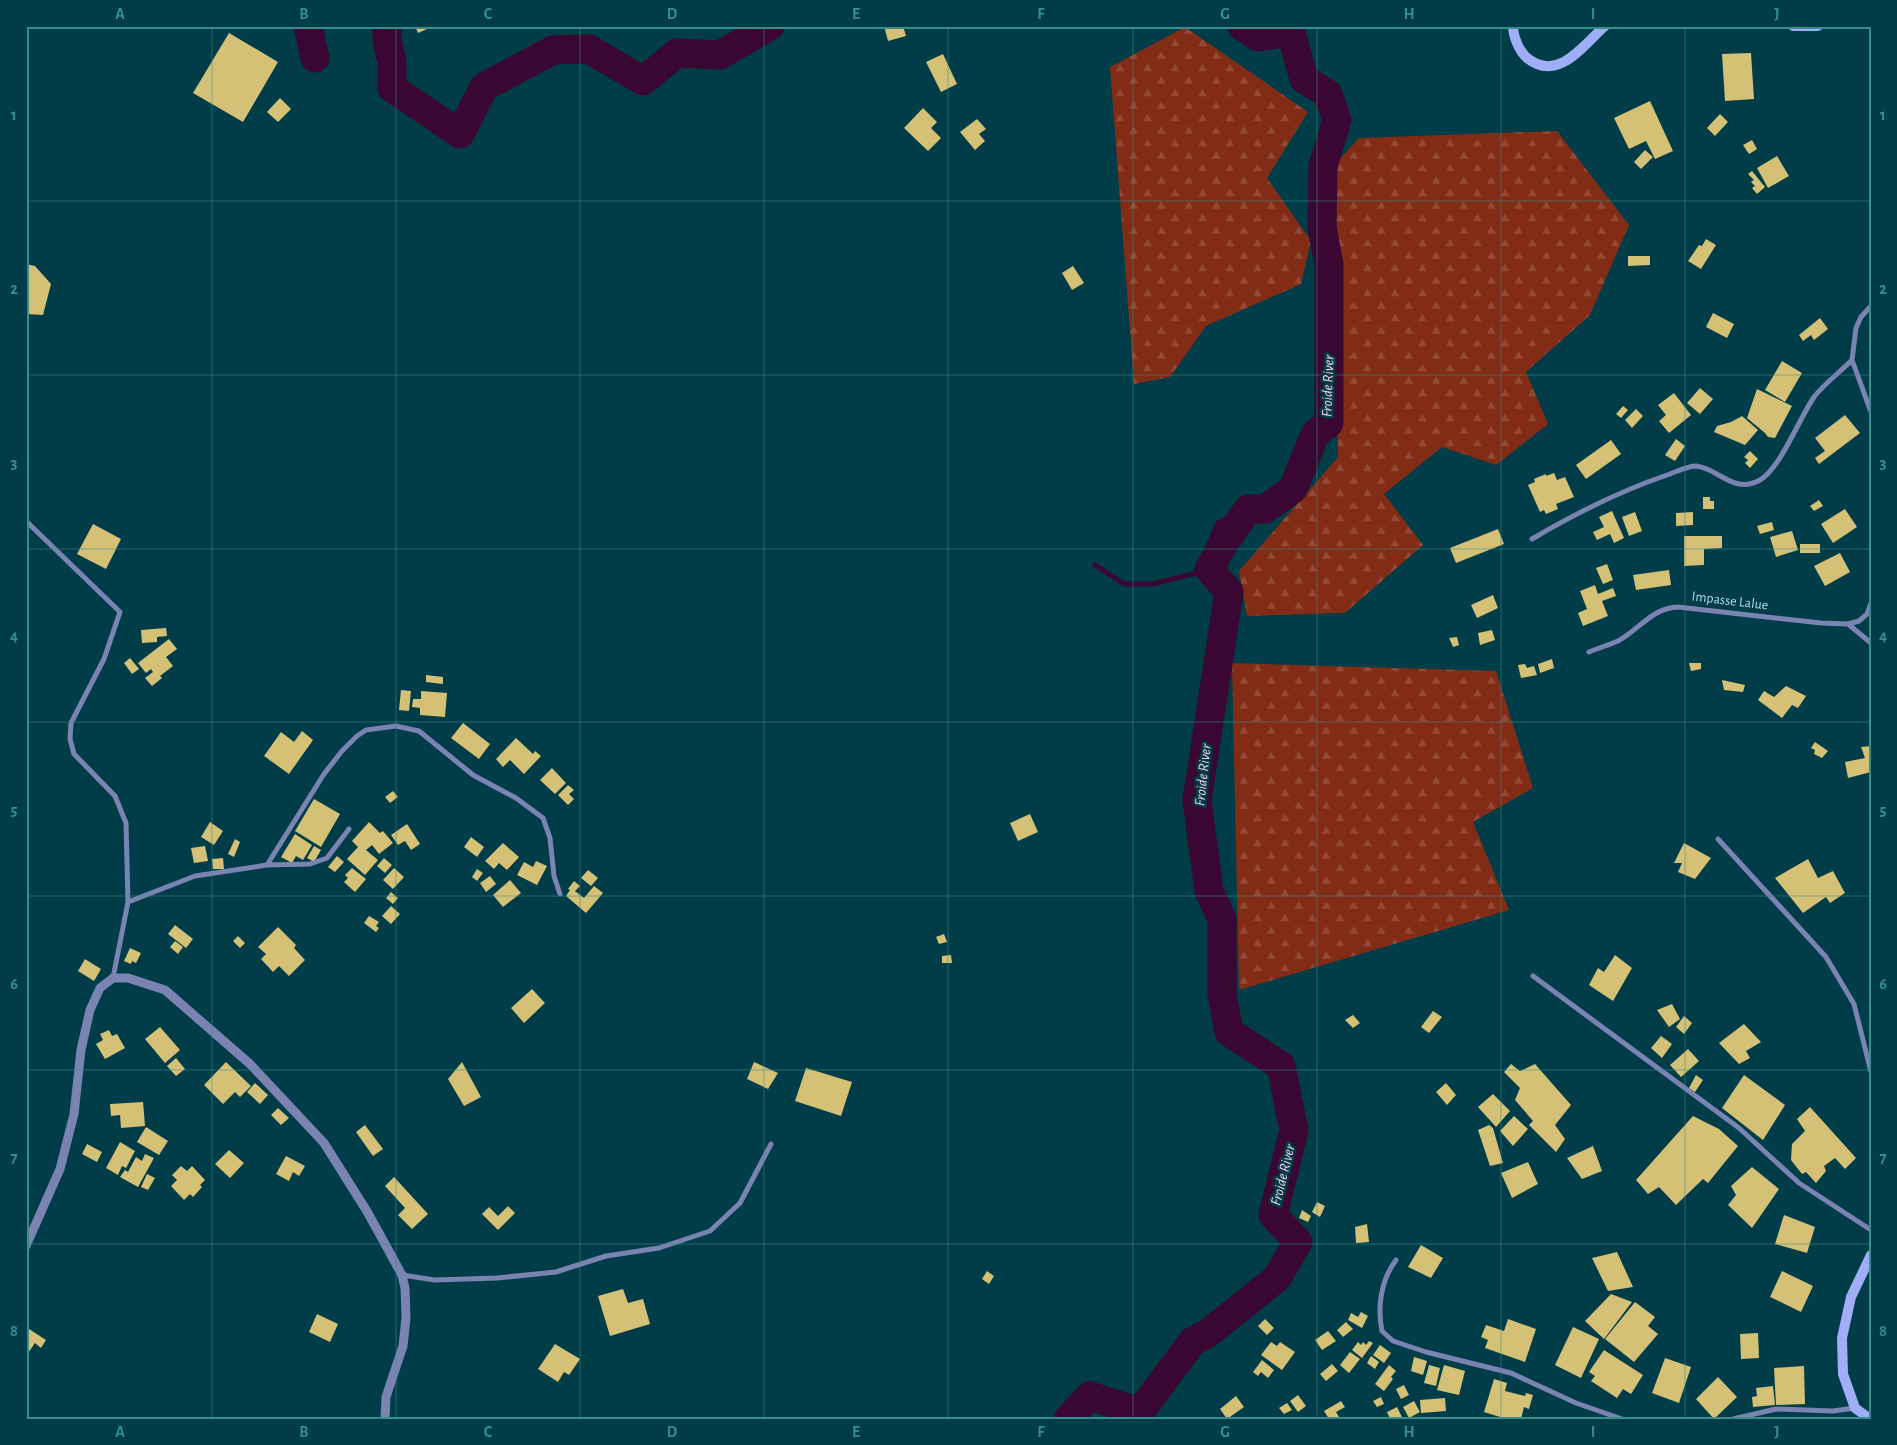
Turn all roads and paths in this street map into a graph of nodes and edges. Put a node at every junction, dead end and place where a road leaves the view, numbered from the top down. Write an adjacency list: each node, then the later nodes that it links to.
1 (1513, 26): 2 (main road)
2 (1605, 26)
3 (1793, 26): 4 (main road)
4 (1818, 26)
5 (1871, 306): 6 (street)
6 (1852, 360): 7 (street); 9 (street)
7 (1871, 412)
8 (26, 521): 18 (street)
9 (1532, 539)
10 (1871, 603): 11 (street)
11 (1848, 624): 12 (street); 13 (street, Impasse Lalue)
12 (1871, 643)
13 (1589, 652)
14 (349, 829): 16 (street)
15 (1718, 839): 21 (street)
16 (266, 865): 17 (street); 18 (street)
17 (560, 894)
18 (128, 902): 20 (street)
19 (1533, 976): 23 (street)
20 (113, 978): 24 (street); 27 (street)
21 (1871, 1072)
22 (772, 1144): 27 (street)
23 (1871, 1230)
24 (26, 1246)
25 (1871, 1255): 28 (main road)
26 (1396, 1260): 30 (street)
27 (402, 1275): 29 (street)
28 (1855, 1408): 31 (street); 32 (main road)
29 (385, 1419)
30 (1622, 1419)
31 (1733, 1419)
32 (1870, 1419)

